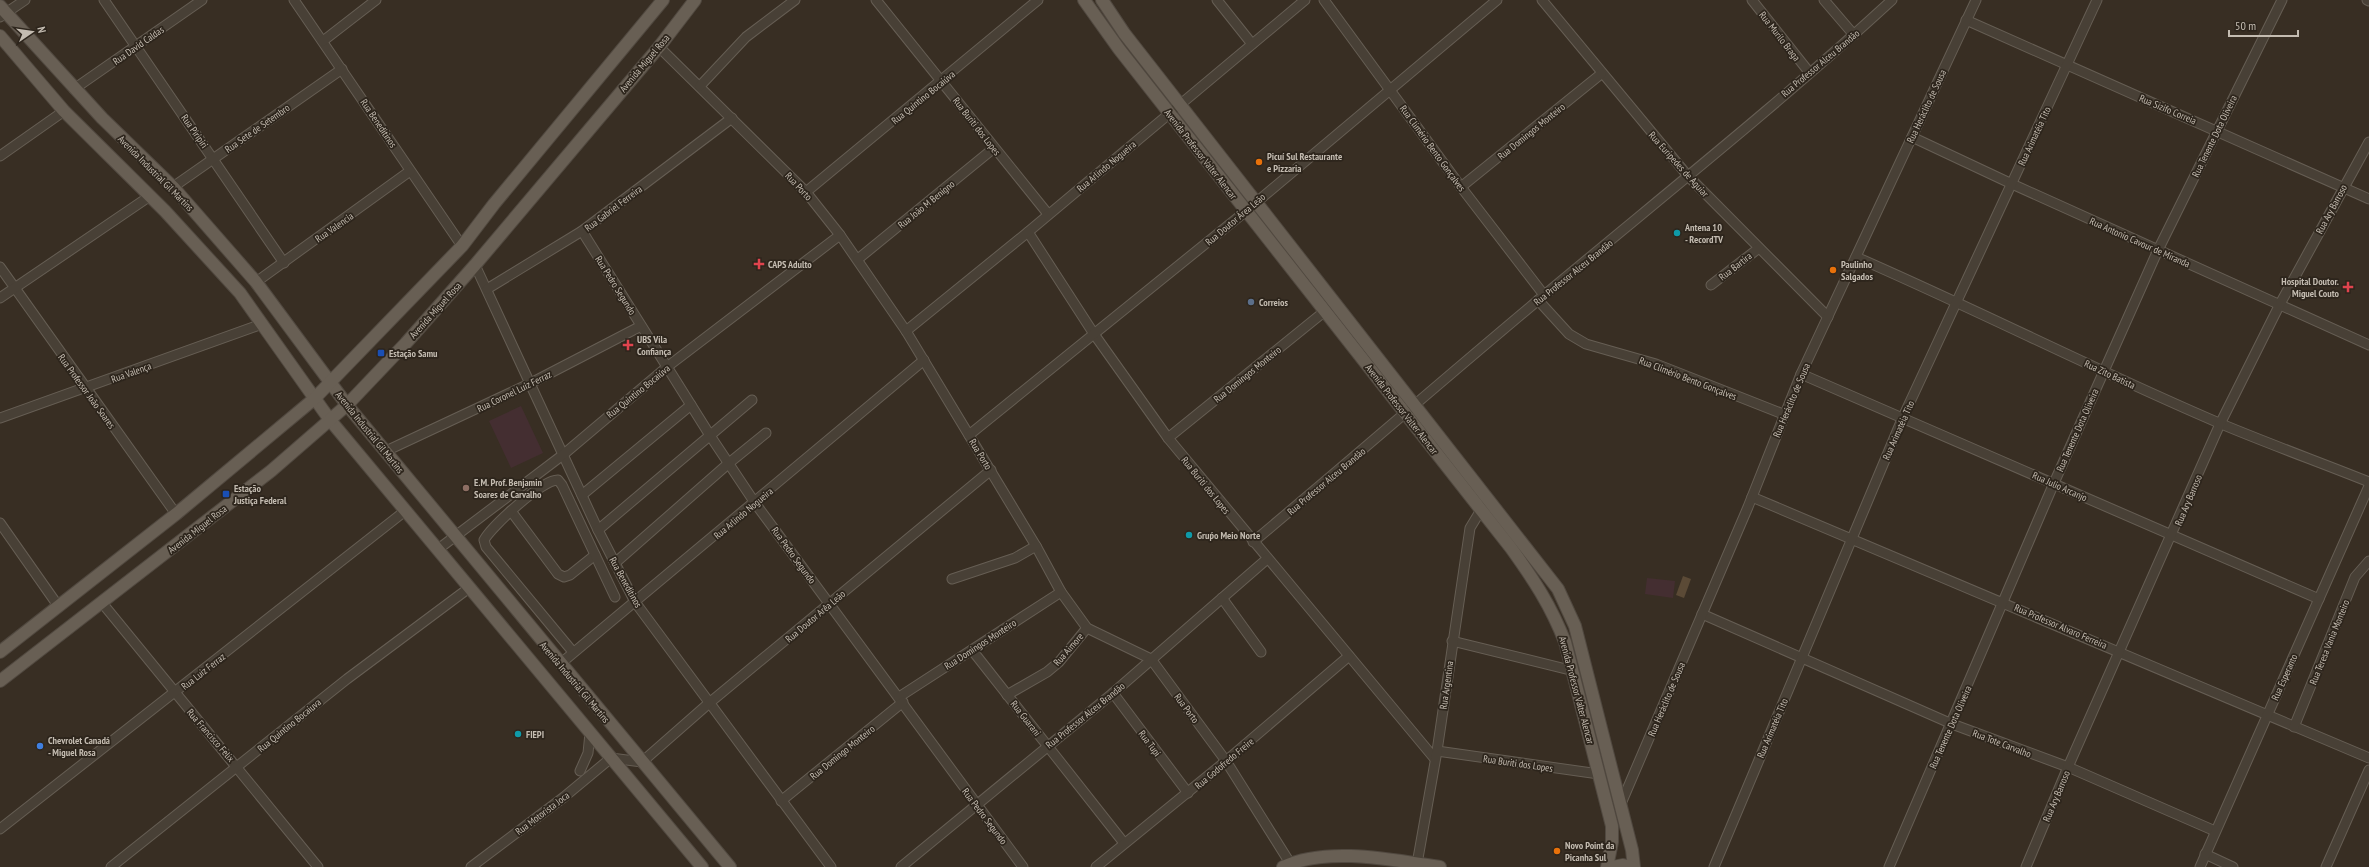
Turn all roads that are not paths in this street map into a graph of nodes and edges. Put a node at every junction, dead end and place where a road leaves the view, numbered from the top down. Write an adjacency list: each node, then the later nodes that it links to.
1 (25, 0): 24 (street)
2 (104, 0): 30 (street, Rua Piripiri)
3 (202, 0): 30 (street, Rua David Caldas)
4 (294, 0): 28 (street, Rua Beneditinos)
5 (376, 0): 28 (street)
6 (663, 0): 67 (main road)
7 (695, 0): 31 (main road, Avenida Miguel Rosa)
8 (795, 0): 37 (street)
9 (876, 0): 36 (street, Rua Buriti dos Lopes)
10 (1038, 0): 36 (street, Rua Quintino Bocaiúva)
11 (1084, 0): 42 (main road, Avenida Professor Valter Alencar)
12 (1102, 0): 40 (main road, Avenida Professor Valter Alencar)
13 (1217, 0): 29 (street)
14 (1305, 0): 29 (street, Rua Arlindo Nogueira)
15 (1324, 0): 38 (street, Rua Climério Bento Gonçalves)
16 (1497, 0): 38 (street, Rua Doutor Área Leão)
17 (1542, 0): 35 (street, Rua Eurípedes de Aguiar)
18 (1752, 0): 34 (street, Rua Murilo Braga)
19 (1824, 0): 26 (street)
20 (1892, 0): 26 (street, Rua Professor Alceu Brandão)
21 (1976, 0): 25 (street, Rua Heráclito de Sousa)
22 (2097, 0): 32 (street, Rua Arimatéia Tito)
23 (2282, 0): 45 (street, Rua Tenente Dota Oliveira)
24 (2, 12): 39 (main road, Avenida Industrial Gil Martins)
25 (1966, 20): 32 (street, Rua Sizifo Correia); 47 (street, Rua Heráclito de Sousa)
26 (1854, 35): 34 (street, Rua Professor Alceu Brandão)
27 (0, 36): 41 (main road, Avenida Industrial Gil Martins)
28 (323, 40): 33 (street, Rua Beneditinos)
29 (1252, 44): 40 (street, Rua Arlindo Nogueira)
30 (137, 46): 39 (street, Rua David Caldas); 51 (street, Rua Piripiri)
31 (659, 46): 37 (street, Rua Porto); 73 (main road, Avenida Miguel Rosa)
32 (2068, 66): 45 (street, Rua Sizifo Correia); 54 (street, Rua Arimatéia Tito)
33 (342, 69): 51 (street, Rua Sete de Setembro); 52 (street, Rua Beneditinos)
34 (1809, 72): 53 (street, Rua Professor Alceu Brandão)
35 (1602, 74): 53 (street, Rua Eurípedes de Aguiar); 56 (street, Rua Domingos Monteiro)
36 (942, 81): 49 (street, Rua Buriti dos Lopes); 58 (street, Rua Quintino Bocaiúva)
37 (700, 86): 44 (street, Rua Porto)
38 (1389, 88): 56 (street, Rua Climério Bento Gonçalves); 61 (street, Rua Doutor Área Leão)
39 (74, 89): 43 (main road, Avenida Industrial Gil Martins)
40 (1181, 104): 42 (street, Rua Arlindo Nogueira); 61 (main road, Avenida Professor Valter Alencar)
41 (64, 111): 46 (main road, Avenida Industrial Gil Martins); 50 (street)
42 (1169, 113): 62 (main road, Avenida Professor Valter Alencar); 63 (street, Rua Arlindo Nogueira)
43 (102, 118): 46 (main road); 55 (main road, Avenida Industrial Gil Martins)
44 (732, 118): 58 (street, Rua Porto); 64 (street, Rua Gabriel Ferreira)
45 (2216, 130): 57 (street, Rua Sizifo Correia); 69 (street, Rua Tenente Dota Oliveira)
46 (87, 133): 59 (main road, Avenida Industrial Gil Martins)
47 (1912, 137): 54 (street, Rua Antonio Cavour de Miranda); 70 (street, Rua Heráclito de Sousa)
48 (2369, 142): 57 (street, Rua Ary Barroso)
49 (994, 148): 63 (street, Rua Buriti dos Lopes); 71 (street, Rua João M Benigno)
50 (0, 156)
51 (214, 158): 55 (street, Rua Sete de Setembro); 72 (street, Rua Piripiri)
52 (410, 171): 67 (street, Rua Beneditinos); 72 (street, Rua Valencia)
53 (1688, 176): 68 (street, Rua Eurípedes de Aguiar); 79 (street, Rua Professor Alceu Brandão)
54 (2012, 184): 69 (street, Rua Antonio Cavour de Miranda); 81 (street, Rua Arimatéia Tito)
55 (173, 187): 75 (main road, Avenida Industrial Gil Martins)
56 (1461, 187): 79 (street, Rua Climério Bento Gonçalves)
57 (2343, 188): 60 (street, Rua Sizifo Correia); 82 (street, Rua Ary Barroso)
58 (806, 192): 66 (street, Rua Porto)
59 (150, 196): 77 (street); 85 (main road, Avenida Industrial Gil Martins)
60 (2369, 199)
61 (1256, 202): 62 (street, Rua Doutor Área Leão); 101 (main road, Avenida Professor Valter Alencar)
62 (1246, 211): 83 (main road, Avenida Professor Valter Alencar); 88 (street, Rua Doutor Área Leão)
63 (1048, 214): 65 (street, Rua Arlindo Nogueira)
64 (582, 231): 78 (street, Rua Gabriel Ferreira); 86 (street, Rua Pedro Segundo)
65 (1028, 232): 87 (street, Rua Arlindo Nogueira); 88 (street, Rua Buriti dos Lopes)
66 (840, 235): 71 (street, Rua Porto); 91 (street, Rua Quintino Bocaiúva)
67 (462, 246): 94 (main road)
68 (1759, 248): 76 (street, Rua Bartira); 84 (street, Rua Eurípedes de Aguiar)
69 (2158, 250): 82 (street, Rua Antonio Cavour de Miranda); 92 (street, Rua Tenente Dota Oliveira)
70 (1856, 257): 81 (street, Rua Zito Batista); 84 (street, Rua Heráclito de Sousa)
71 (858, 259): 87 (street, Rua Porto)
72 (284, 263): 75 (street, Rua Valencia)
73 (475, 265): 78 (street, Rua Beneditinos); 99 (main road, Avenida Miguel Rosa)
74 (0, 268): 77 (street, Rua Professor João Soares)
75 (256, 282): 94 (main road, Avenida Industrial Gil Martins)
76 (1710, 285)
77 (14, 288): 80 (street); 96 (street, Rua Professor João Soares)
78 (487, 289): 95 (street, Rua Beneditinos)
79 (1541, 297): 101 (street, Rua Professor Alceu Brandão); 103 (street, Rua Climério Bento Gonçalves)
80 (0, 298)
81 (1959, 302): 92 (street, Rua Zito Batista); 104 (street, Rua Arimatéia Tito)
82 (2280, 304): 89 (street, Rua Antonio Cavour de Miranda); 107 (street, Rua Ary Barroso)
83 (1325, 311): 102 (main road, Avenida Professor Valter Alencar); 111 (street, Rua Domingos Monteiro)
84 (1828, 317): 93 (street, Rua Heráclito de Sousa)
85 (262, 324): 96 (street, Rua Valença); 97 (main road, Avenida Industrial Gil Martins)
86 (641, 326): 91 (street, Rua Pedro Segundo); 95 (street, Rua Coronel Luiz Ferraz)
87 (906, 331): 90 (street, Rua Porto)
88 (1094, 334): 109 (street, Rua Doutor Área Leão); 111 (street, Rua Buriti dos Lopes)
89 (2369, 345)
90 (924, 360): 109 (street, Rua Porto); 122 (street, Rua Arlindo Nogueira)
91 (667, 367): 100 (street, Rua Pedro Segundo); 113 (street, Rua Quintino Bocaiúva)
92 (2102, 371): 107 (street, Rua Zito Batista); 118 (street, Rua Tenente Dota Oliveira)
93 (1801, 374): 103 (street, Rua Heráclito de Sousa); 104 (street, Rua Julio Arcanjo)
94 (330, 383): 97 (main road); 99 (main road, Avenida Industrial Gil Martins)
95 (531, 383): 112 (street, Rua Coronel Luiz Ferraz); 113 (street, Rua Beneditinos)
96 (84, 388): 105 (street, Rua Valença); 126 (street, Rua Professor João Soares)
97 (314, 399): 106 (main road, Avenida Industrial Gil Martins); 126 (main road)
98 (752, 400): 110 (street)
99 (347, 405): 106 (main road, Avenida Miguel Rosa); 112 (main road, Avenida Industrial Gil Martins)
100 (691, 405): 110 (street, Rua Pedro Segundo); 120 (street)
101 (1416, 405): 102 (street, Rua Professor Alceu Brandão); 116 (main road, Avenida Professor Valter Alencar)
102 (1405, 414): 116 (main road, Avenida Professor Valter Alencar); 132 (street, Rua Professor Alceu Brandão)
103 (1783, 414): 121 (street, Rua Heráclito de Sousa)
104 (1904, 417): 118 (street, Rua Julio Arcanjo); 131 (street, Rua Arimatéia Tito)
105 (0, 418)
106 (330, 420): 124 (main road, Avenida Industrial Gil Martins); 147 (main road, Avenida Miguel Rosa)
107 (2220, 424): 117 (street, Rua Zito Batista); 129 (street, Rua Ary Barroso)
108 (766, 433): 114 (street)
109 (970, 435): 115 (street, Rua Porto)
110 (711, 437): 114 (street, Rua Pedro Segundo); 128 (street)
111 (1168, 438): 132 (street, Rua Buriti dos Lopes)
112 (386, 452): 130 (main road, Avenida Industrial Gil Martins)
113 (564, 454): 120 (street, Rua Beneditinos); 130 (street, Rua Quintino Bocaiúva)
114 (729, 462): 122 (street, Rua Pedro Segundo); 138 (street)
115 (991, 470): 133 (street, Rua Porto); 148 (street, Rua Doutor Arêa Leão)
116 (1467, 482): 123 (main road, Avenida Professor Valter Alencar)
117 (2369, 482)
118 (2054, 483): 129 (street, Rua Julio Arcanjo); 146 (street, Rua Tenente Dota Oliveira)
119 (2369, 486): 144 (street, Rua Esperanto)
120 (582, 495): 128 (street, Rua Beneditinos)
121 (1752, 497): 131 (street, Rua Professor Alvaro Ferreira); 150 (street, Rua Heráclito de Sousa)
122 (755, 502): 145 (street, Rua Arlindo Nogueira); 148 (street, Rua Pedro Segundo)
123 (1485, 505): 152 (street, Rua Argentina); 162 (main road, Avenida Professor Valter Alencar); 187 (main road, Avenida Professor Valter Alencar)
124 (405, 511): 134 (main road, Avenida Industrial Gil Martins); 164 (street, Rua Luiz Ferraz)
125 (511, 511): 135 (street); 135 (street); 155 (street)
126 (176, 514): 149 (main road)
127 (0, 523): 149 (street)
128 (598, 530): 138 (street, Rua Beneditinos)
129 (2172, 535): 144 (street, Rua Julio Arcanjo); 157 (street, Rua Ary Barroso)
130 (456, 537): 134 (street, Rua Quintino Bocaiúva); 161 (main road, Avenida Industrial Gil Martins)
131 (1851, 539): 146 (street, Rua Professor Alvaro Ferreira); 159 (street, Rua Arimatéia Tito)
132 (1253, 542): 136 (street, Rua Buriti dos Lopes)
133 (1036, 546): 139 (street); 141 (street, Rua Porto)
134 (437, 550): 140 (main road, Avenida Industrial Gil Martins)
135 (595, 555): 142 (street)
136 (1267, 559): 143 (street, Rua Professor Alceu Brandão); 158 (street, Rua Buriti dos Lopes)
137 (2369, 561): 171 (street, Rua Teresa Vania Monteiro)
138 (614, 563): 145 (street, Rua Beneditinos)
139 (952, 579)
140 (469, 588): 172 (main road, Avenida Industrial Gil Martins); 179 (street, Rua Quintino Bocaiuva)
141 (1061, 592): 151 (street, Rua Porto); 153 (street, Rua Domingos Monteiro)
142 (615, 597)
143 (1222, 598): 156 (street); 160 (street, Rua Professor Alceu Brandão)
144 (2319, 598): 169 (street, Rua Esperanto)
145 (635, 602): 155 (street, Rua Arlindo Nogueira); 168 (street, Rua Beneditinos)
146 (2004, 602): 157 (street, Rua Professor Alvaro Ferreira); 170 (street, Rua Tenente Dota Oliveira)
147 (103, 604): 163 (main road, Avenida Miguel Rosa); 164 (street, Rua Francisco Felix)
148 (829, 604): 167 (street, Rua Pedro Segundo); 168 (street, Rua Doutor Arêa Leão)
149 (59, 607): 154 (main road)
150 (1702, 614): 159 (street, Rua Tote Carvalho); 187 (street, Rua Heráclito de Sousa)
151 (1087, 628): 160 (street, Rua Porto); 166 (street, Rua Aimore)
152 (1452, 641): 162 (street); 174 (street, Rua Argentina)
153 (972, 650): 166 (street, Rua Guarani); 167 (street, Rua Domingos Monteiro)
154 (0, 652)
155 (573, 652): 161 (street, Rua Arlindo Nogueira)
156 (1261, 652)
157 (2121, 652): 169 (street, Rua Professor Alvaro Ferreira); 180 (street, Rua Ary Barroso)
158 (1349, 656): 174 (street, Rua Buriti dos Lopes); 177 (street, Rua Godofredo Freire)
159 (1801, 658): 170 (street, Rua Tote Carvalho); 207 (street, Rua Arimatéia Tito)
160 (1151, 659): 165 (street, Rua Professor Alceu Brandão); 177 (street, Rua Porto)
161 (560, 664): 178 (main road, Avenida Industrial Gil Martins)
162 (1574, 671): 183 (main road, Avenida Professor Valter Alencar)
163 (0, 681)
164 (175, 693): 179 (street, Rua Francisco Felix); 188 (street, Rua Luiz Ferraz)
165 (1113, 693): 173 (street, Rua Professor Alceu Brandão); 184 (street, Rua Tupi)
166 (1007, 695): 173 (street, Rua Guarani)
167 (901, 700): 185 (street, Rua Domingo Monteiro); 186 (street, Rua Pedro Segundo)
168 (708, 704): 178 (street, Rua Doutor Arêa Leão); 185 (street, Rua Beneditinos)
169 (2267, 716): 171 (street, Rua Professor Alvaro Ferreira); 189 (street, Rua Esperanto)
170 (1952, 724): 180 (street, Rua Tote Carvalho); 208 (street, Rua Tenente Dota Oliveira)
171 (2294, 728): 176 (street, Rua Professor Alvaro Ferreira)
172 (590, 733): 175 (main road, Avenida Industrial Gil Martins); 182 (street)
173 (1047, 746): 186 (street, Rua Professor Alceu Brandão); 190 (street, Rua Guarani)
174 (1436, 755): 183 (street, Rua Buriti dos Lopes); 192 (street, Rua Argentina)
175 (611, 758): 178 (street); 196 (street, Rua Motorista Joca); 197 (main road, Avenida Industrial Gil Martins)
176 (2369, 758)
177 (1226, 761): 184 (street, Rua Godofredo Freire); 193 (street, Rua Porto)
178 (642, 762): 198 (main road, Avenida Industrial Gil Martins)
179 (238, 767): 194 (street, Rua Quintino Bocaiuva); 195 (street, Rua Francisco Felix)
180 (2068, 767): 189 (street, Rua Tote Carvalho); 209 (street, Rua Ary Barroso)
181 (2369, 770): 212 (street)
182 (580, 771)
183 (1599, 774): 204 (main road, Avenida Professor Valter Alencar)
184 (1188, 793): 190 (street, Rua Godofredo Freire)
185 (781, 801): 199 (street, Rua Beneditinos)
186 (976, 804): 200 (street, Rua Professor Alceu Brandão); 201 (street, Rua Pedro Segundo)
187 (1620, 806): 206 (main road, Avenida Professor Valter Alencar)
188 (0, 829)
189 (2215, 831): 191 (street, Rua Esperanto)
190 (1124, 843): 202 (street, Rua Godofredo Freire)
191 (2206, 854): 210 (street, Rua Esperanto); 211 (street)
192 (1417, 864): 193 (main road); 203 (main road)
193 (1287, 865)
194 (111, 867)
195 (318, 867)
196 (471, 867)
197 (702, 867)
198 (730, 867)
199 (831, 867)
200 (901, 867)
201 (1023, 867)
202 (1096, 867)
203 (1440, 867)
204 (1607, 867)
205 (1613, 867): 206 (main road)
206 (1633, 867)
207 (1714, 867)
208 (1889, 867)
209 (2026, 867)
210 (2200, 867)
211 (2233, 867)
212 (2326, 867)

